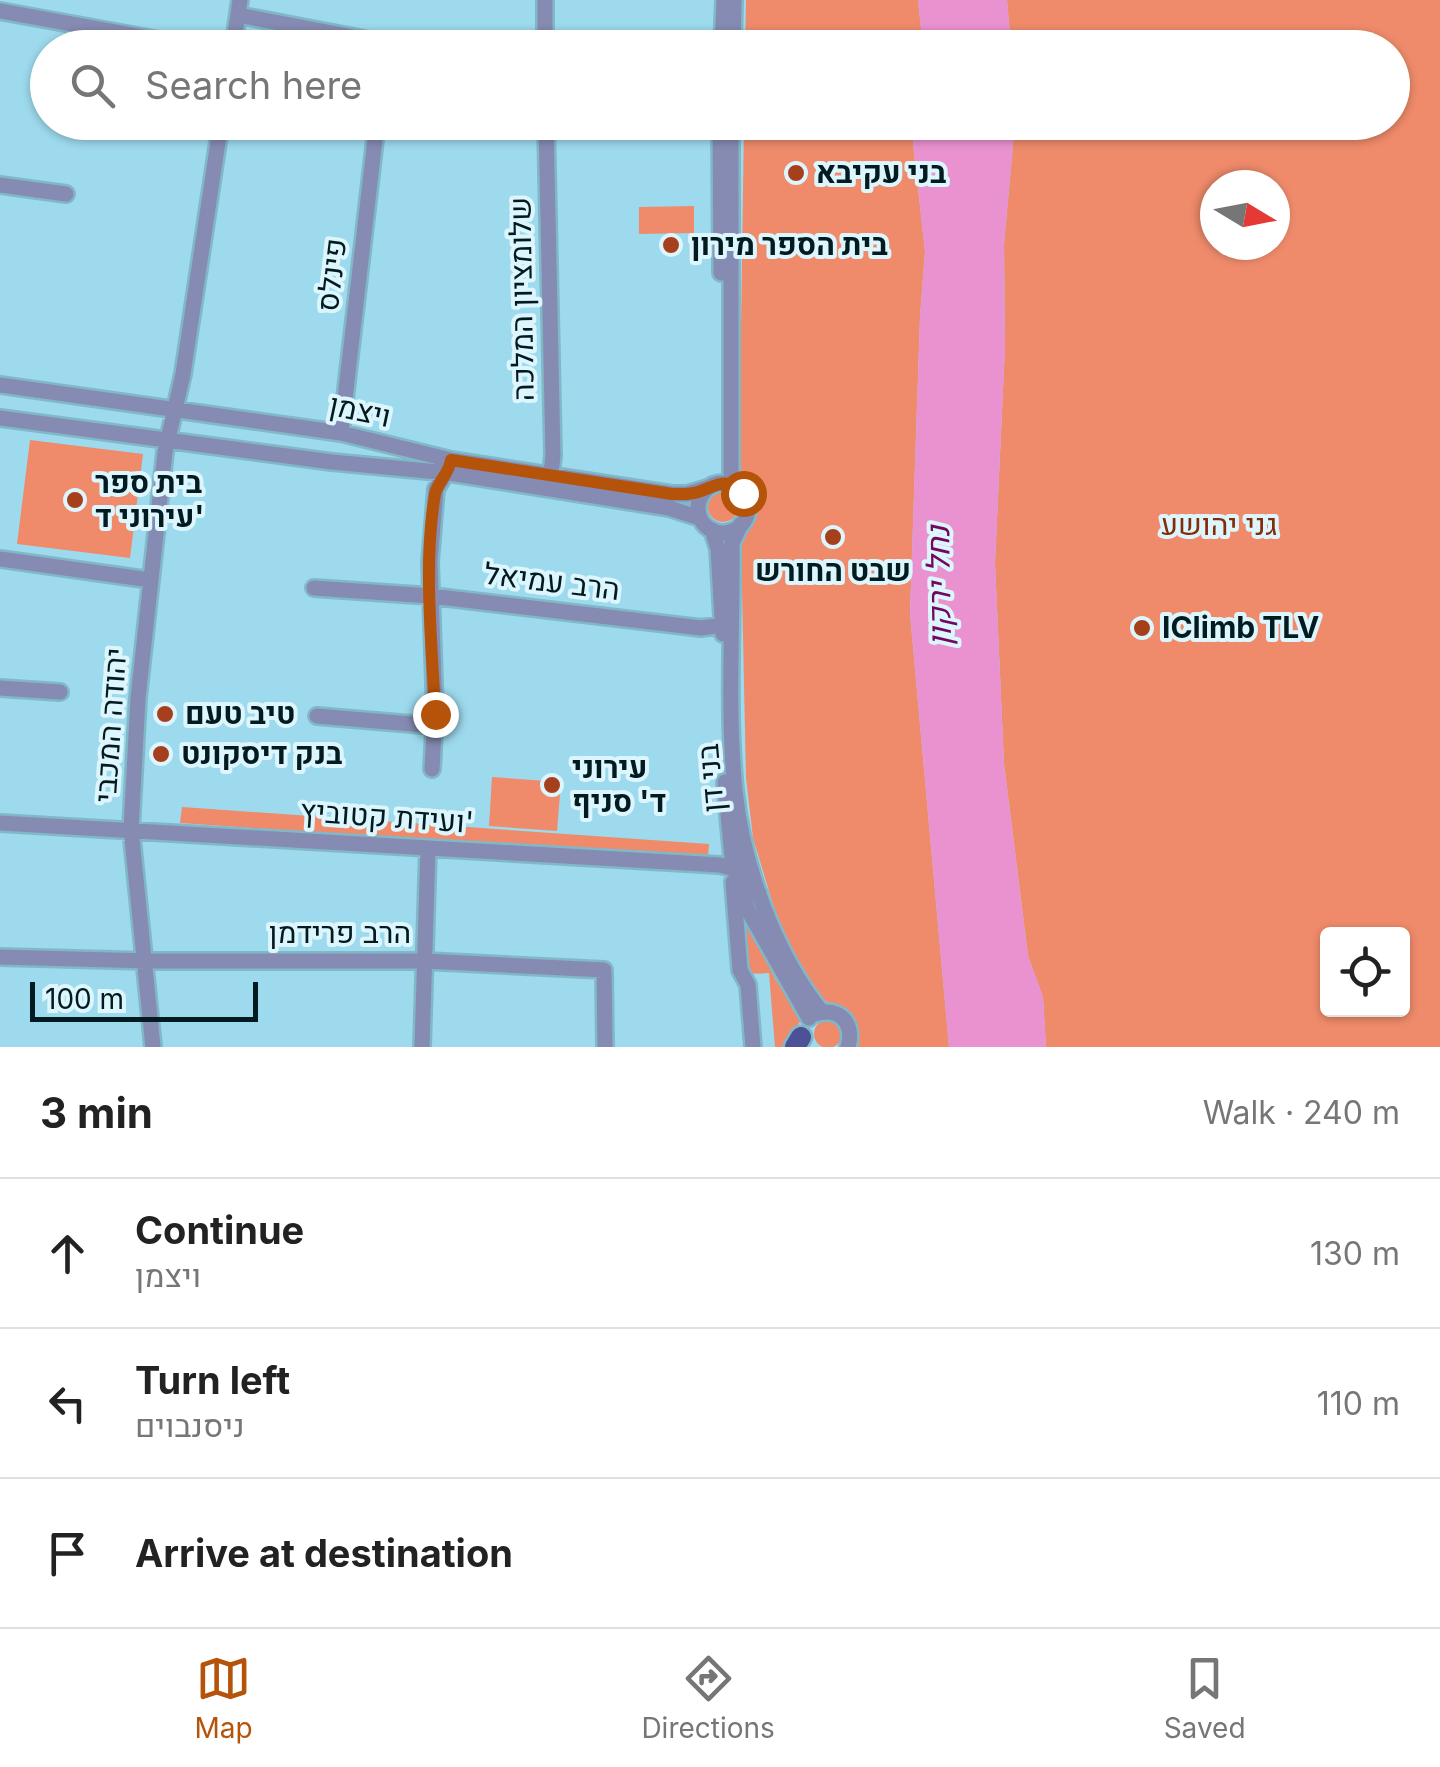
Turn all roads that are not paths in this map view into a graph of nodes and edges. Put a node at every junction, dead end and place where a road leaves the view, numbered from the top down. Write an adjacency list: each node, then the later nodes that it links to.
1 (545, 0): 8 (street)
2 (724, 0): 9 (street)
3 (734, 0): 10 (street)
4 (239, 8): 7 (street)
5 (0, 11): 6 (street)
6 (104, 30)
7 (326, 30)
8 (545, 30)
9 (723, 30)
10 (733, 30)
11 (218, 140): 19 (street, יהודה המכבי)
12 (375, 140): 21 (street, פינלס)
13 (546, 140): 24 (street, שלומציון המלכה)
14 (720, 140): 25 (street)
15 (732, 140): 26 (street)
16 (0, 186): 17 (street)
17 (66, 194)
18 (0, 384): 19 (street, ויצמן)
19 (174, 408): 21 (street, ויצמן); 22 (street, יהודה המכבי)
20 (0, 418): 22 (street, ויצמן)
21 (341, 433): 23 (street, ויצמן)
22 (172, 440): 23 (street, ויצמן); 30 (street, יהודה המכבי)
23 (450, 467): 24 (street, ויצמן); 27 (street, ויצמן); 32 (street)
24 (551, 473): 25 (street, ויצמן)
25 (711, 486): 26 (street); 27 (street)
26 (738, 487): 28 (street)
27 (706, 524): 28 (street); 33 (street, בני דן)
28 (742, 524): 43 (street, בני דן)
29 (0, 559): 30 (street)
30 (150, 580): 40 (street, יהודה המכבי)
31 (314, 588): 32 (street, הרב עמיאל)
32 (431, 596): 33 (street, הרב עמיאל); 37 (street)
33 (723, 625): 42 (street, בני דן)
34 (0, 688): 35 (street)
35 (60, 692)
36 (318, 716): 37 (street)
37 (434, 726): 38 (street)
38 (432, 769)
39 (0, 824): 40 (street, ועידת קטוביץ')
40 (131, 829): 41 (street, ועידת קטוביץ'); 45 (street, יהודה המכבי)
41 (428, 848): 42 (street, ועידת קטוביץ'); 46 (street)
42 (733, 863): 43 (street); 47 (street, בני דן); 52 (street, בני דן)
43 (759, 893): 47 (street, בני דן)
44 (0, 957): 45 (street, הרב פרידמן)
45 (142, 960): 46 (street, הרב פרידמן); 49 (street, יהודה המכבי)
46 (424, 961): 50 (street); 51 (street, הרב פרידמן)
47 (806, 1032): 48 (street)
48 (849, 1046)
49 (153, 1047)
50 (422, 1047)
51 (605, 1047)
52 (753, 1047)

